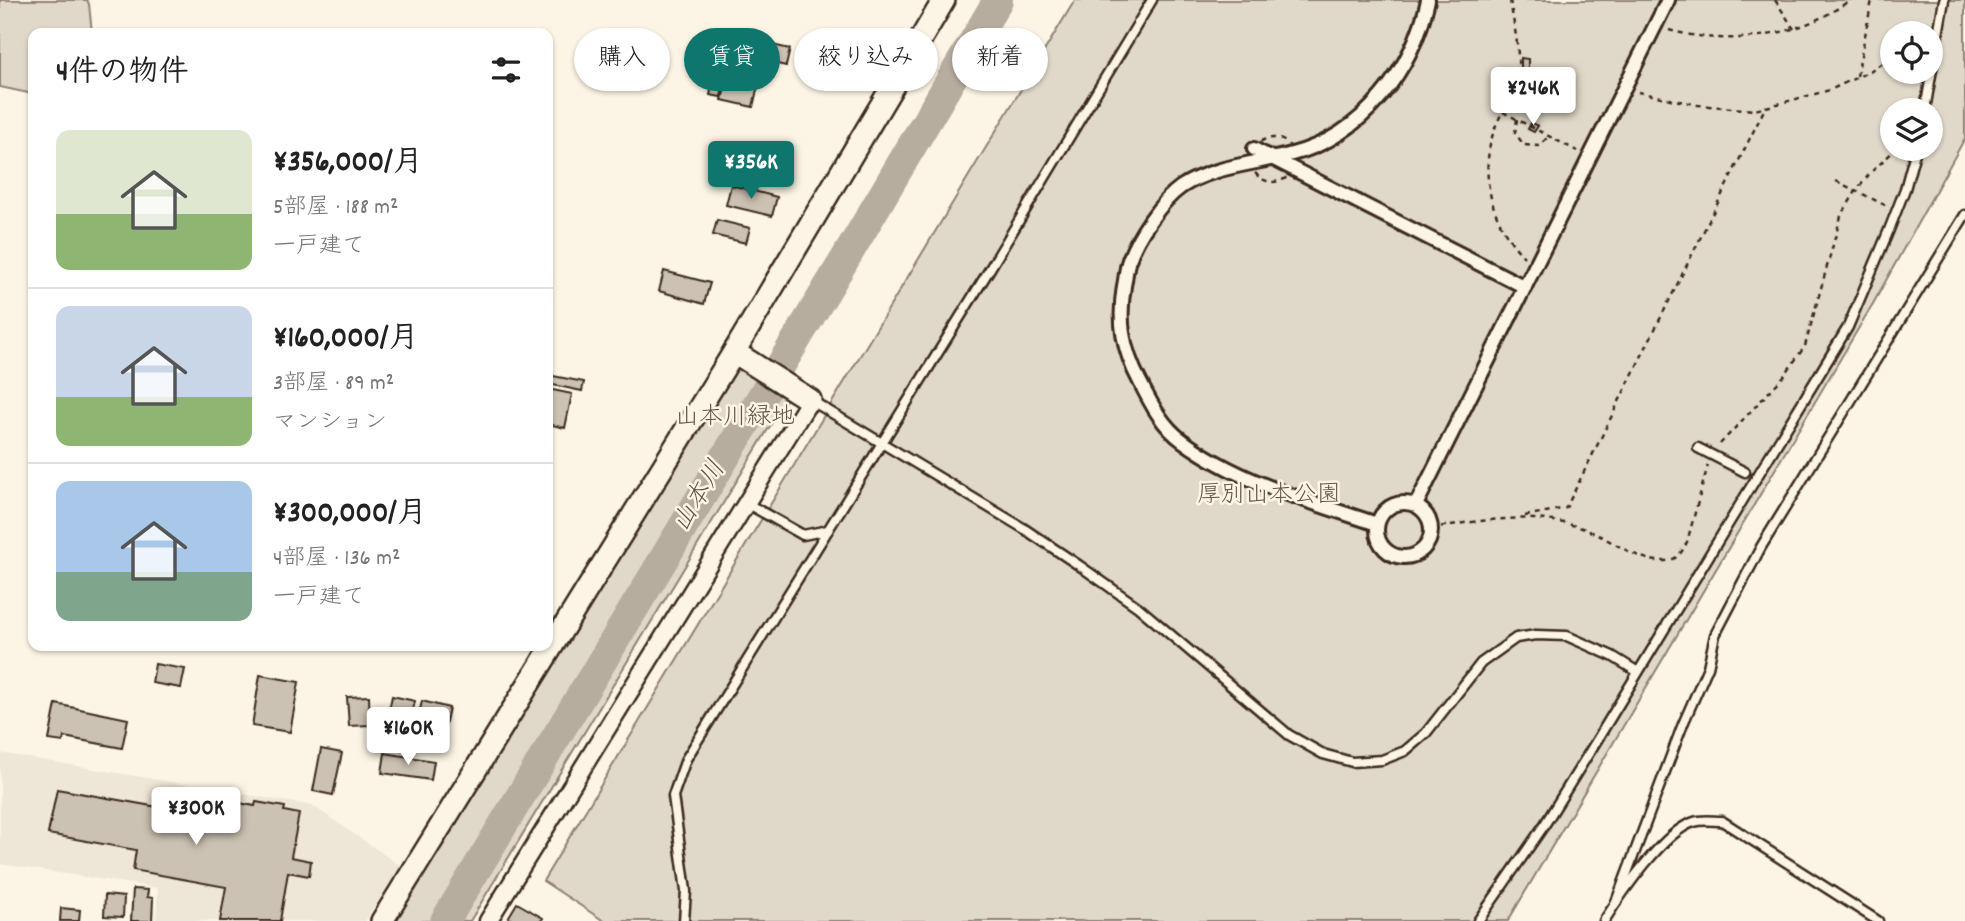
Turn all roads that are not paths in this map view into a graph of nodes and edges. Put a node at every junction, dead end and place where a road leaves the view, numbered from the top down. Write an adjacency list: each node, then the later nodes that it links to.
1 (944, 0): 12 (street)
2 (1152, 0): 14 (lane)
3 (1428, 0): 8 (street)
4 (1668, 0): 11 (street)
5 (1944, 0): 6 (lane)
6 (1927, 98)
7 (1254, 149): 8 (street)
8 (1271, 159): 11 (street); 19 (street)
9 (1912, 161): 23 (lane)
10 (1965, 215): 24 (lane)
11 (1525, 287): 18 (street)
12 (734, 352): 13 (street); 21 (street)
13 (804, 396): 14 (lane); 17 (street)
14 (881, 443): 20 (lane); 23 (lane)
15 (1698, 448): 16 (lane)
16 (1745, 472)
17 (746, 503): 20 (lane); 26 (street)
18 (1416, 505): 19 (street); 19 (street)
19 (1377, 524)
20 (828, 530): 27 (lane)
21 (553, 645)
22 (549, 651): 25 (street)
23 (1638, 673): 28 (lane)
24 (1616, 902): 29 (lane); 30 (lane)
25 (382, 921)
26 (488, 921)
27 (684, 921)
28 (1478, 921)
29 (1604, 921)
30 (1878, 921)

